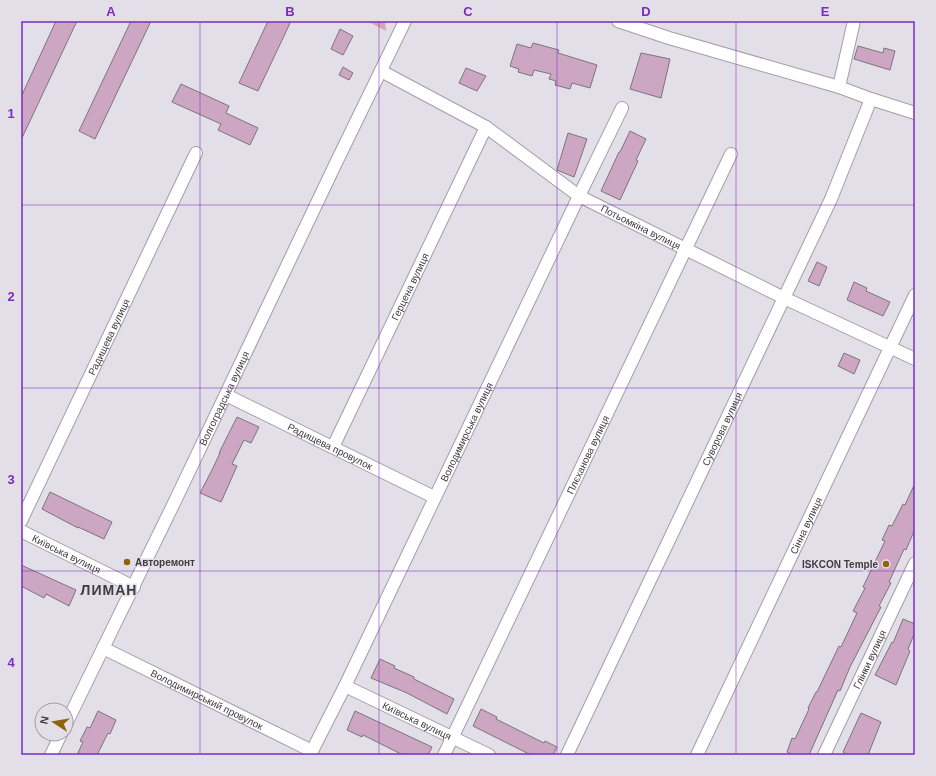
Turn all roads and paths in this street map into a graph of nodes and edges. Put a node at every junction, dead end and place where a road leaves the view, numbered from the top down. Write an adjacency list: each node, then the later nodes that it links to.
1 (405, 21): 4 (street, Волгоградська вулиця)
2 (618, 21): 5 (street)
3 (854, 21): 5 (street)
4 (381, 71): 9 (street, Потьомкіна вулиця); 18 (street, Волгоградська вулиця)
5 (839, 87): 6 (street)
6 (871, 99): 8 (street); 15 (street, Суворова вулиця)
7 (622, 108): 12 (street, Володимирська вулиця)
8 (915, 113)
9 (486, 127): 12 (street, Потьомкіна вулиця); 19 (street, Герцена вулиця)
10 (196, 153): 21 (street, Радищева вулиця)
11 (731, 154): 13 (street, Плєханова вулиця)
12 (579, 196): 13 (street, Потьомкіна вулиця); 20 (street, Володимирська вулиця)
13 (686, 248): 15 (street, Потьомкіна вулиця); 28 (street, Плєханова вулиця)
14 (915, 295): 16 (street, Сінна вулиця)
15 (784, 298): 16 (street, Потьомкіна вулиця); 34 (street, Суворова вулиця)
16 (891, 347): 17 (street, Потьомкіна вулиця); 35 (street, Сінна вулиця)
17 (915, 359)
18 (226, 395): 19 (street, Радищева провулок); 24 (street, Волгоградська вулиця)
19 (333, 447): 20 (street, Радищева провулок)
20 (434, 497): 26 (street, Володимирська вулиця)
21 (21, 521)
22 (21, 531): 24 (street, Київська вулиця)
23 (915, 563): 36 (street, Глінки вулиця)
24 (134, 586): 25 (street, Волгоградська вулиця)
25 (103, 648): 27 (street, Волгоградська вулиця); 30 (street, Володимирський провулок)
26 (345, 686): 28 (street, Київська вулиця); 30 (street, Володимирська вулиця)
27 (74, 708)
28 (452, 738): 32 (street, Плєханова вулиця); 33 (street, Київська вулиця)
29 (57, 742): 31 (street)
30 (311, 753)
31 (51, 755)
32 (444, 755)
33 (489, 755)
34 (567, 755)
35 (697, 755)
36 (824, 755)

